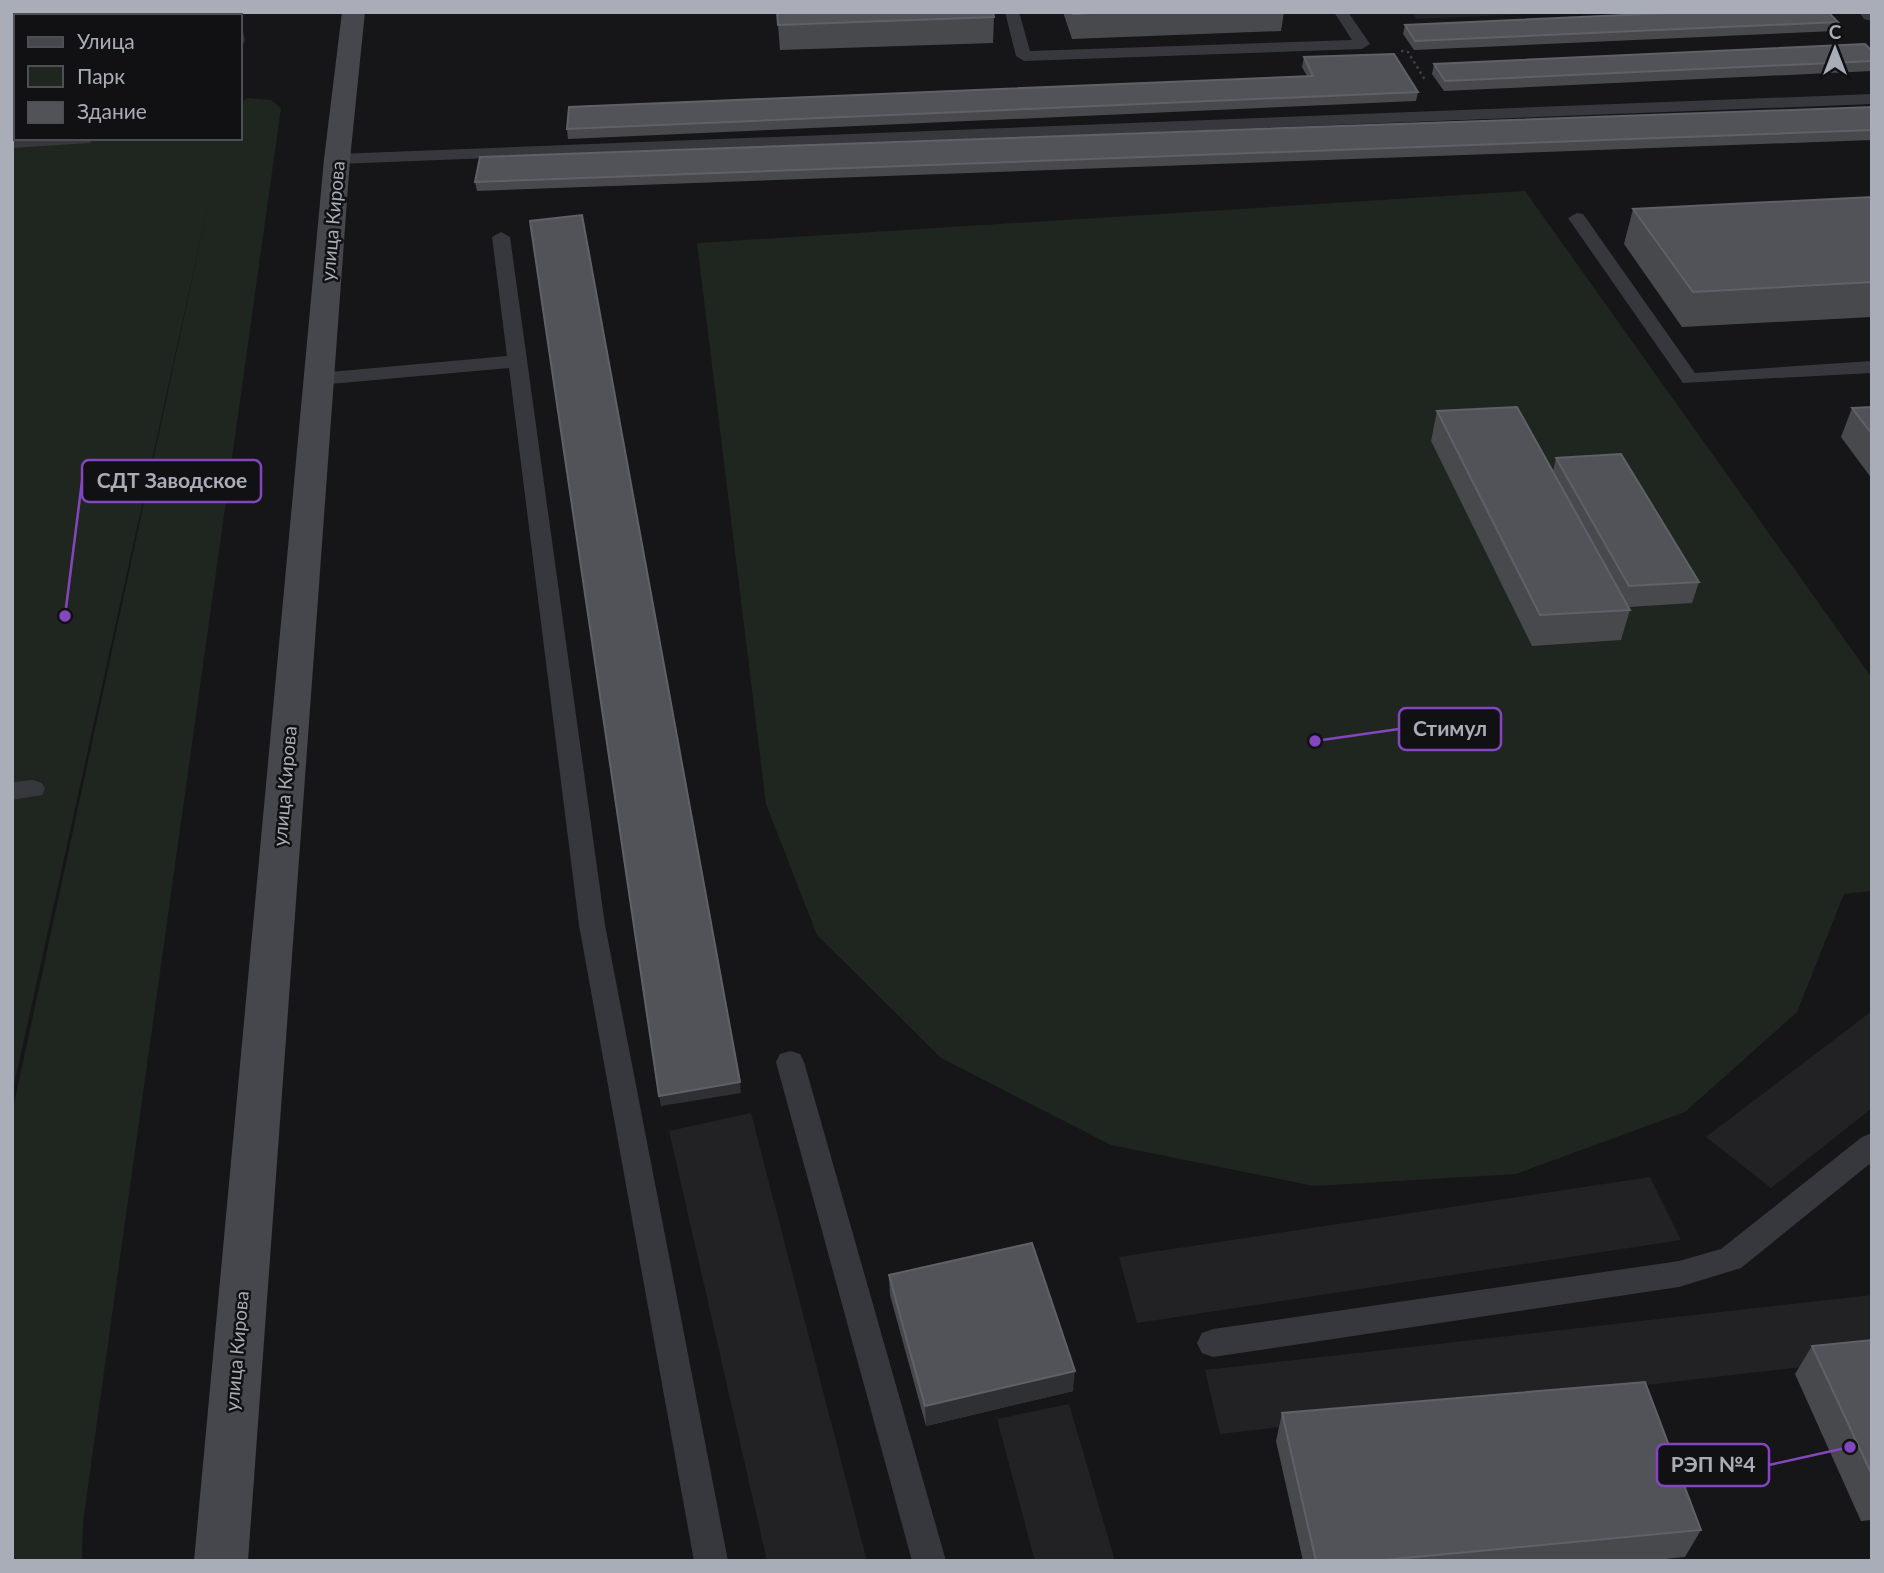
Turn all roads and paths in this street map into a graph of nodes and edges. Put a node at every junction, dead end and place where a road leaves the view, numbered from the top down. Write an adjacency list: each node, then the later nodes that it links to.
1 (354, 12): 9 (main road, улица Кирова)
2 (1012, 12): 4 (lane)
3 (1341, 12): 4 (lane)
4 (1362, 44): 6 (path)
5 (1872, 99): 6 (lane)
6 (1446, 118): 9 (lane)
7 (58, 140): 8 (lane)
8 (12, 143)
9 (337, 159): 14 (main road, улица Кирова)
10 (1577, 218): 13 (lane)
11 (501, 237): 12 (lane)
12 (518, 361): 14 (lane); 19 (lane)
13 (1872, 367)
14 (319, 379): 18 (main road, улица Кирова)
15 (790, 1062): 20 (lane)
16 (1872, 1145): 17 (lane)
17 (1213, 1343)
18 (221, 1561)
19 (710, 1561)
20 (929, 1561)

